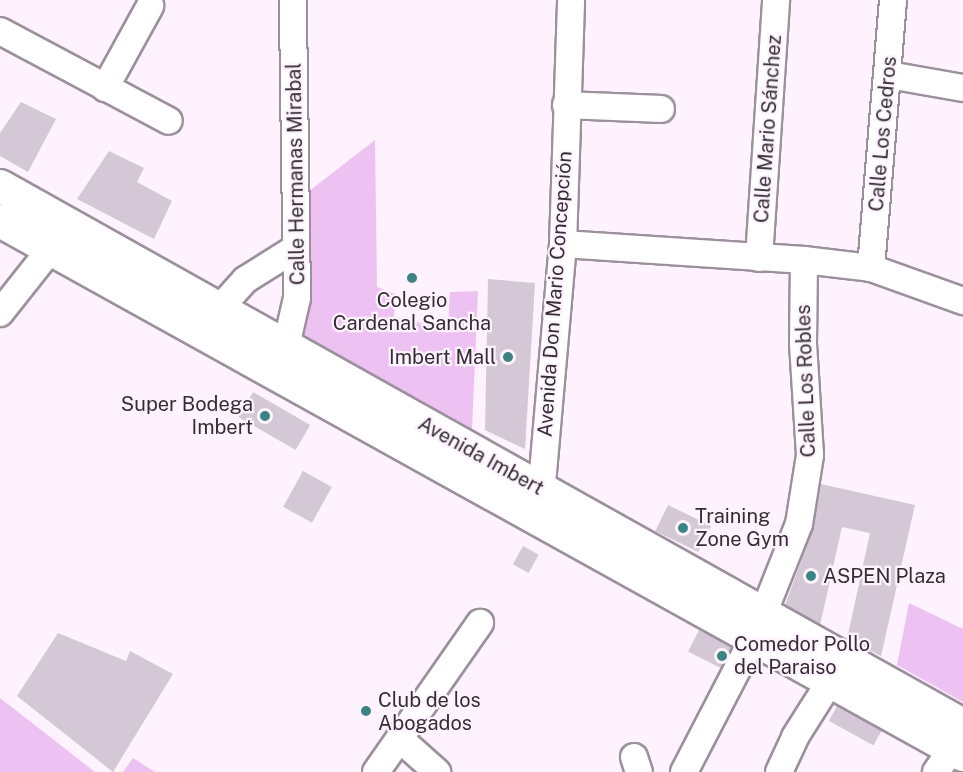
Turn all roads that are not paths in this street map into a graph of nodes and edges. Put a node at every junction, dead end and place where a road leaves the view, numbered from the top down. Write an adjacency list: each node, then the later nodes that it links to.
1 (293, 0): 16 (street, Calle Hermanas Mirabal)
2 (571, 0): 10 (street, Avenida Don Mario Concepción)
3 (777, 0): 18 (street, Calle Mario Sánchez)
4 (893, 0): 7 (street, Calle Los Cedros)
5 (150, 6): 8 (street)
6 (0, 31): 8 (street)
7 (889, 75): 9 (street); 20 (street, Calle Los Cedros)
8 (105, 88): 12 (street)
9 (963, 88)
10 (566, 105): 11 (street); 15 (street, Avenida Don Mario Concepción)
11 (660, 109)
12 (169, 121)
13 (0, 186): 22 (main road, Avenida Imbert)
14 (0, 221): 17 (main road, Avenida Imbert)
15 (563, 244): 18 (street); 25 (street, Avenida Don Mario Concepción)
16 (296, 248): 22 (street); 24 (street, Calle Hermanas Mirabal)
17 (50, 250): 23 (street); 24 (main road, Avenida Imbert)
18 (759, 258): 19 (street)
19 (804, 260): 20 (street); 27 (street, Calle Los Robles)
20 (871, 268): 21 (street)
21 (963, 301)
22 (219, 309): 24 (main road, Avenida Imbert)
23 (0, 313)
24 (280, 359): 25 (main road, Avenida Imbert)
25 (536, 502): 27 (main road, Avenida Imbert)
26 (480, 623): 29 (street)
27 (759, 626): 28 (main road, Avenida Imbert); 30 (main road, Avenida Imbert); 33 (street, Calle Los Robles)
28 (831, 680): 30 (main road, Avenida Imbert); 34 (street)
29 (400, 739): 31 (street); 32 (street)
30 (955, 747)
31 (376, 772)
32 (437, 772)
33 (684, 772)
34 (779, 772)

